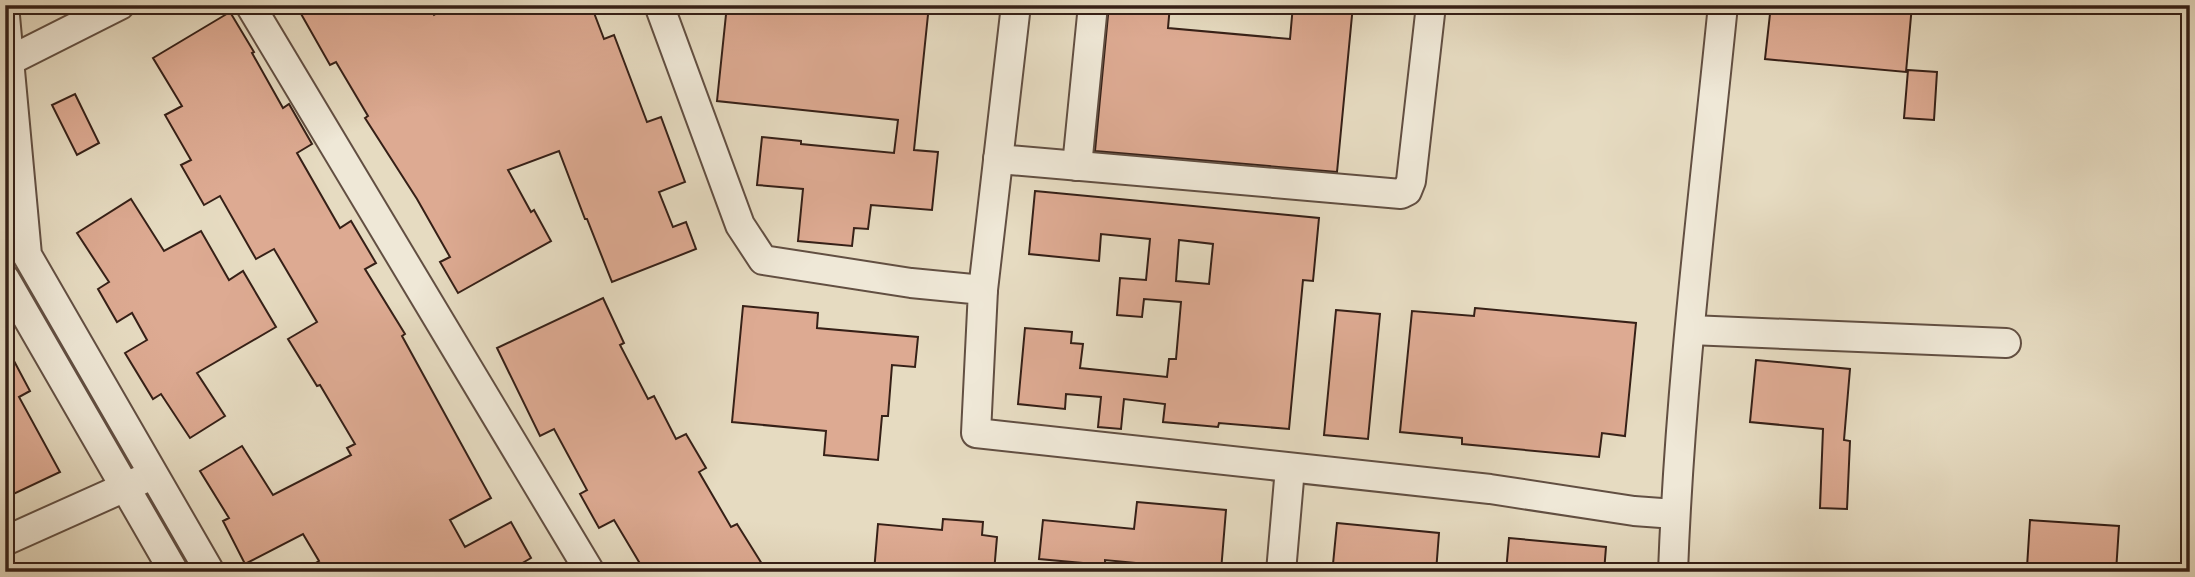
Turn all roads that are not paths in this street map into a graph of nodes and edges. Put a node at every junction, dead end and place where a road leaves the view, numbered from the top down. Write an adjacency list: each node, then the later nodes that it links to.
1 (120, 5): 9 (street)
2 (250, 5): 23 (street)
3 (659, 5): 13 (street)
4 (1016, 5): 10 (street)
5 (1093, 5): 11 (street)
6 (1431, 5): 11 (street)
7 (1723, 5): 14 (street)
8 (5, 16): 9 (street)
9 (7, 62): 17 (street)
10 (998, 159): 11 (street); 13 (street)
11 (1077, 166)
12 (5, 279): 18 (street)
13 (983, 290): 16 (street)
14 (1690, 330): 15 (street); 19 (street)
15 (2006, 343)
16 (1290, 468): 19 (street); 24 (street)
17 (153, 474): 18 (street); 22 (street)
18 (125, 487): 20 (street); 21 (street)
19 (1675, 514): 25 (street)
20 (5, 541)
21 (174, 572)
22 (210, 572)
23 (590, 572)
24 (1281, 572)
25 (1673, 572)

